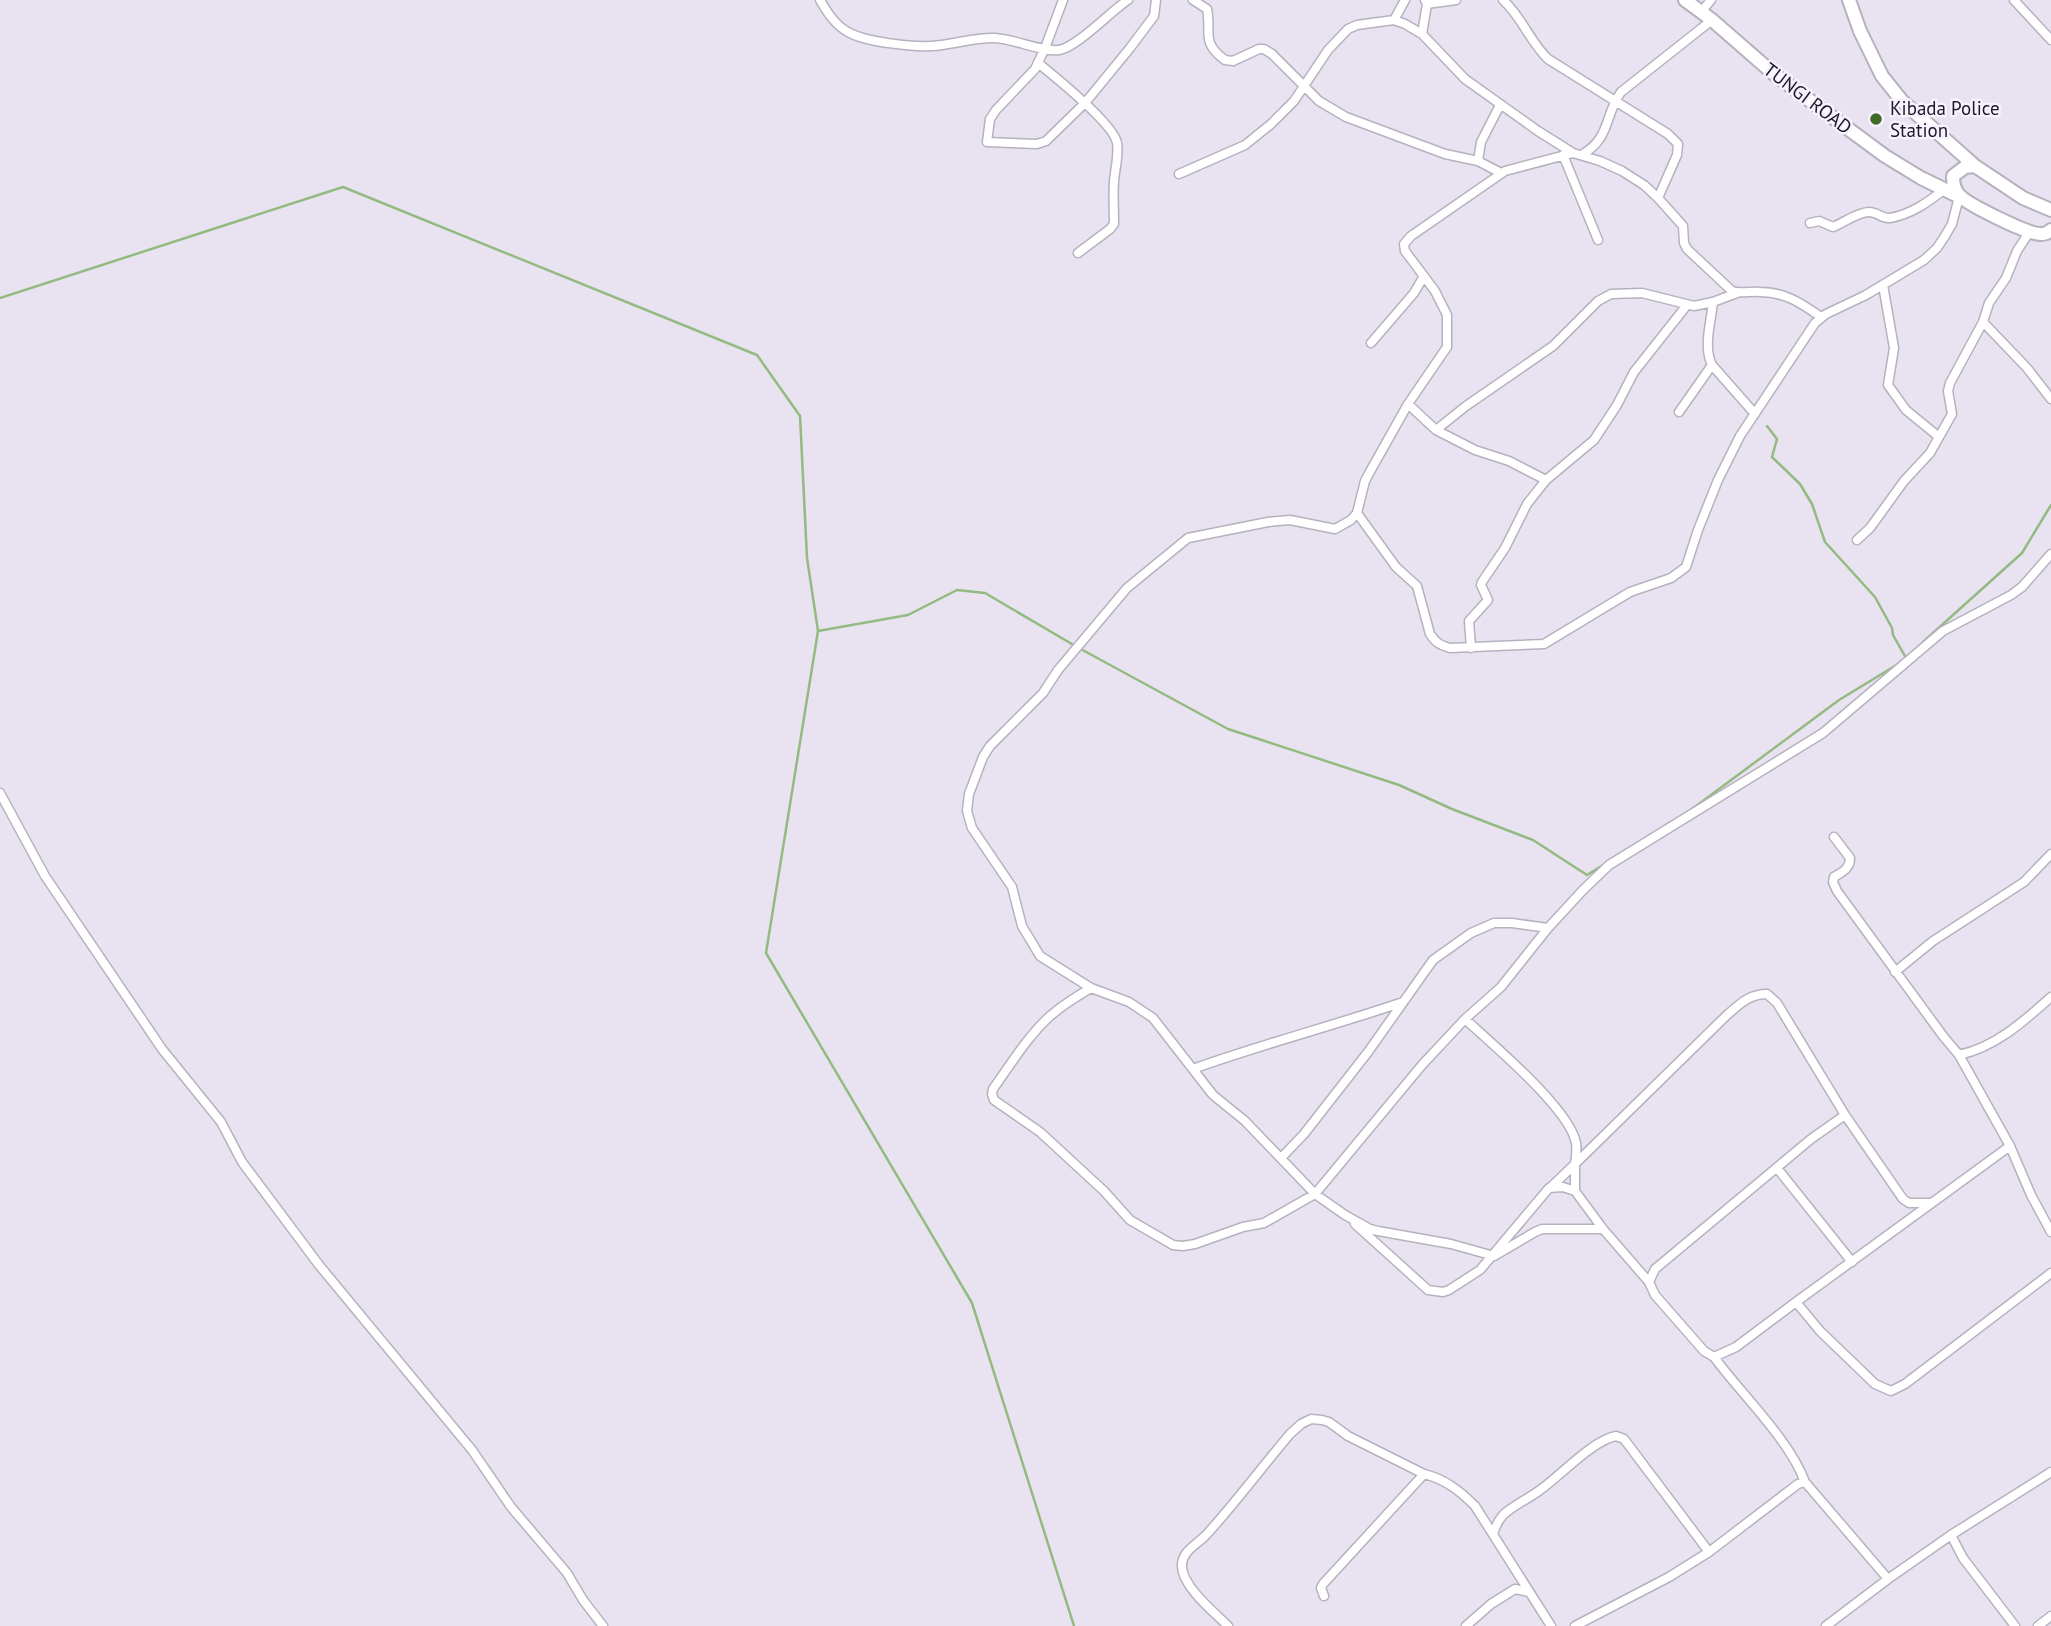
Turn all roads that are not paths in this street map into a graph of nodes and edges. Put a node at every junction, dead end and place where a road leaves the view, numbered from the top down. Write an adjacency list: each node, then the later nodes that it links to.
1 (820, 0): 19 (street)
2 (1063, 0): 19 (street)
3 (1128, 0): 19 (street)
4 (1156, 0): 23 (street)
5 (1193, 0): 21 (street)
6 (1405, 0): 15 (street)
7 (1456, 0): 13 (street)
8 (1503, 0): 22 (street)
9 (1685, 0): 14 (main road, TUNGI ROAD)
10 (1711, 0): 14 (street)
11 (2014, 0): 18 (street)
12 (1852, 1): 25 (main road)
13 (1426, 2): 17 (street)
14 (1701, 12): 16 (main road, TUNGI ROAD)
15 (1394, 20): 17 (street); 21 (street)
16 (1713, 20): 22 (street); 33 (main road, TUNGI ROAD)
17 (1422, 34): 24 (street)
18 (2051, 40)
19 (1045, 48): 20 (street)
20 (1038, 63): 23 (street); 23 (street)
21 (1305, 87): 28 (street); 31 (street)
22 (1615, 100): 26 (street); 35 (street)
23 (1085, 103): 41 (street)
24 (1500, 106): 26 (street); 28 (street)
25 (1950, 144): 29 (main road); 32 (main road)
26 (1578, 154): 27 (street); 35 (street)
27 (1563, 155): 30 (street); 39 (street)
28 (1478, 161): 30 (street)
29 (1975, 166): 32 (main road); 36 (main road)
30 (1501, 173): 42 (street)
31 (1179, 174)
32 (1953, 176): 33 (main road); 34 (main road)
33 (1941, 187): 34 (main road, TUNGI ROAD); 37 (street)
34 (1960, 197): 38 (main road, TUNGI ROAD); 43 (street)
35 (1658, 198): 44 (street)
36 (2051, 210)
37 (1810, 223)
38 (2040, 232): 40 (main road); 48 (street)
39 (1598, 240)
40 (2050, 245)
41 (1078, 253)
42 (1424, 276): 49 (street); 52 (street)
43 (1883, 285): 47 (street); 56 (street)
44 (1737, 293): 45 (street); 47 (street)
45 (1713, 302): 46 (street); 50 (street)
46 (1687, 305): 55 (street); 57 (street)
47 (1821, 317): 54 (street)
48 (1983, 322): 51 (street); 56 (street)
49 (1371, 343)
50 (1712, 365): 53 (street); 54 (street)
51 (2051, 399)
52 (1408, 404): 55 (street); 58 (street)
53 (1679, 412)
54 (1755, 414): 61 (street)
55 (1436, 430): 57 (street)
56 (1939, 437): 59 (street)
57 (1546, 480): 61 (street)
58 (1357, 513): 61 (street); 67 (street)
59 (1857, 540)
60 (2051, 554): 65 (street)
61 (1471, 648)
62 (0, 793): 101 (street)
63 (1834, 837): 66 (street)
64 (2051, 854): 66 (street)
65 (1548, 928): 69 (street); 70 (street)
66 (1895, 972): 71 (street)
67 (1091, 988): 72 (street); 80 (street)
68 (2051, 997): 71 (street)
69 (1403, 1002): 72 (street); 75 (street)
70 (1465, 1019): 76 (street); 80 (street)
71 (1959, 1055): 74 (street)
72 (1193, 1069): 75 (street)
73 (1845, 1115): 76 (street); 77 (street); 81 (street)
74 (2010, 1146): 81 (street); 84 (street)
75 (1281, 1158): 80 (street)
76 (1575, 1164): 78 (street); 79 (street)
77 (1777, 1168): 86 (street); 88 (street)
78 (1549, 1188): 79 (street); 85 (street)
79 (1575, 1191): 83 (street)
80 (1315, 1194): 82 (street)
81 (1930, 1203): 86 (street)
82 (1345, 1215): 85 (street); 85 (street)
83 (1603, 1229): 85 (street); 88 (street)
84 (2051, 1232)
85 (1494, 1256)
86 (1852, 1262): 89 (street)
87 (2051, 1273): 89 (street)
88 (1648, 1282): 90 (street)
89 (1796, 1302): 90 (street)
90 (1714, 1357): 93 (street)
91 (2051, 1472): 95 (street)
92 (1424, 1474): 94 (street); 99 (street); 102 (street)
93 (1805, 1482): 96 (street); 97 (street)
94 (1493, 1534): 96 (street); 98 (street)
95 (1951, 1535): 97 (street); 107 (street)
96 (1709, 1552): 105 (street)
97 (1888, 1578): 106 (street)
98 (1529, 1592): 103 (street); 104 (street)
99 (1324, 1597)
100 (2051, 1616): 108 (street)
101 (603, 1626)
102 (1228, 1626)
103 (1466, 1626)
104 (1550, 1626)
105 (1576, 1626)
106 (1826, 1626)
107 (2015, 1626)
108 (2038, 1626)

